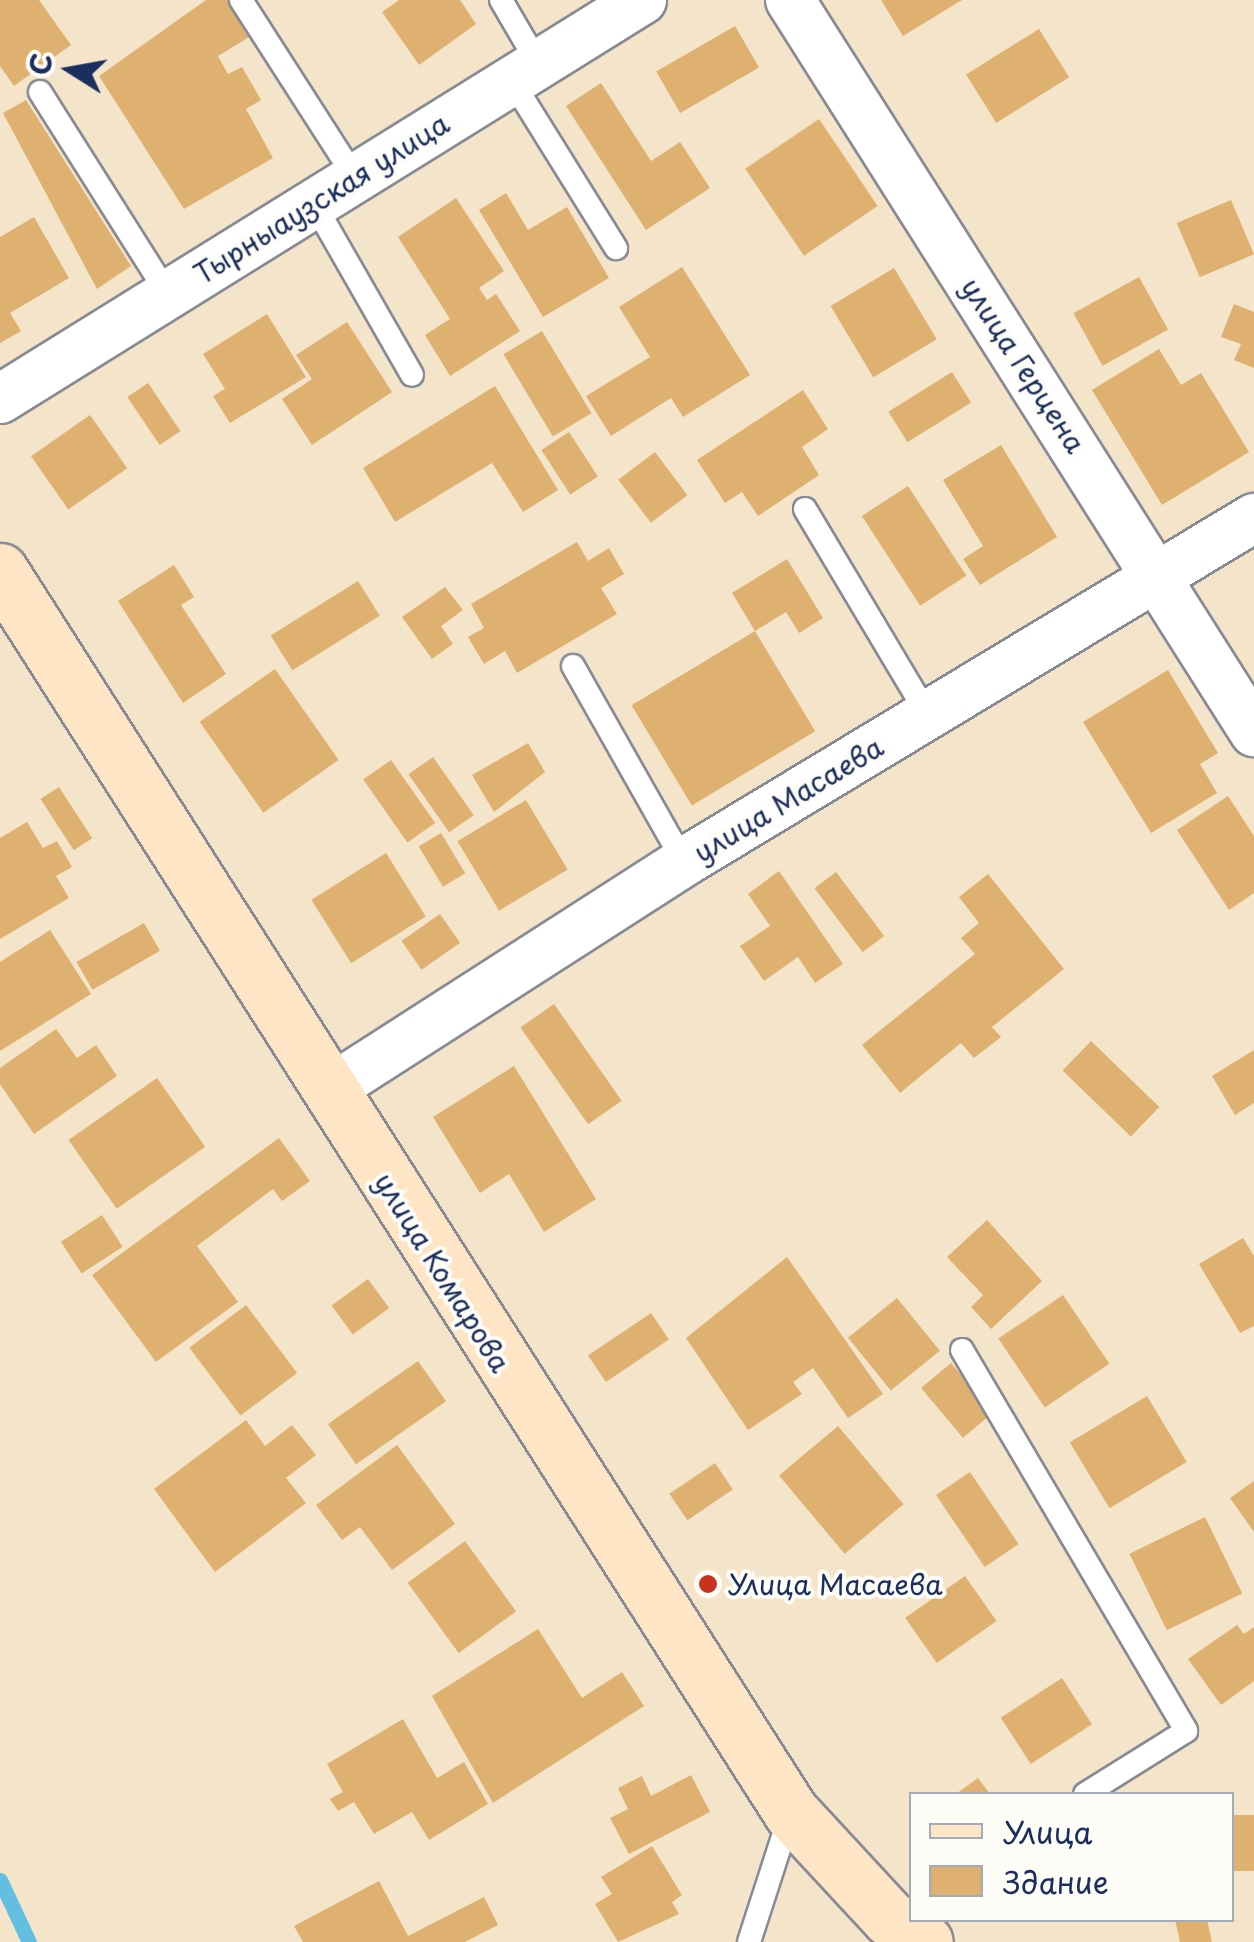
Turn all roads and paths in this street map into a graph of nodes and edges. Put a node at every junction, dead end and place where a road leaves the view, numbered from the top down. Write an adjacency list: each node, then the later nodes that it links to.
1 (241, 0): 7 (lane)
2 (502, 0): 5 (lane)
3 (642, 0): 5 (street, Тырныаузская улица)
4 (790, 0): 16 (street, улица Герцена)
5 (525, 73): 7 (street, Тырныаузская улица); 9 (lane)
6 (40, 92): 10 (lane)
7 (354, 176): 8 (street, Тырныаузская улица)
8 (313, 202): 10 (street, Тырныаузская улица); 11 (lane)
9 (616, 248)
10 (167, 293): 12 (street, Тырныаузская улица)
11 (412, 376)
12 (0, 399)
13 (805, 509): 18 (lane)
14 (1254, 518): 16 (street, улица Масаева)
15 (0, 571): 21 (main road, улица Комарова)
16 (1159, 576): 18 (street, улица Масаева); 19 (street, улица Герцена)
17 (573, 666): 20 (lane)
18 (928, 715): 20 (street, улица Масаева)
19 (1254, 732)
20 (684, 862): 21 (street, улица Масаева)
21 (329, 1090): 24 (main road, улица Комарова)
22 (962, 1350): 23 (lane)
23 (1088, 1792)
24 (791, 1812): 25 (main road, улица Комарова); 26 (lane)
25 (908, 1921)
26 (749, 1942)

